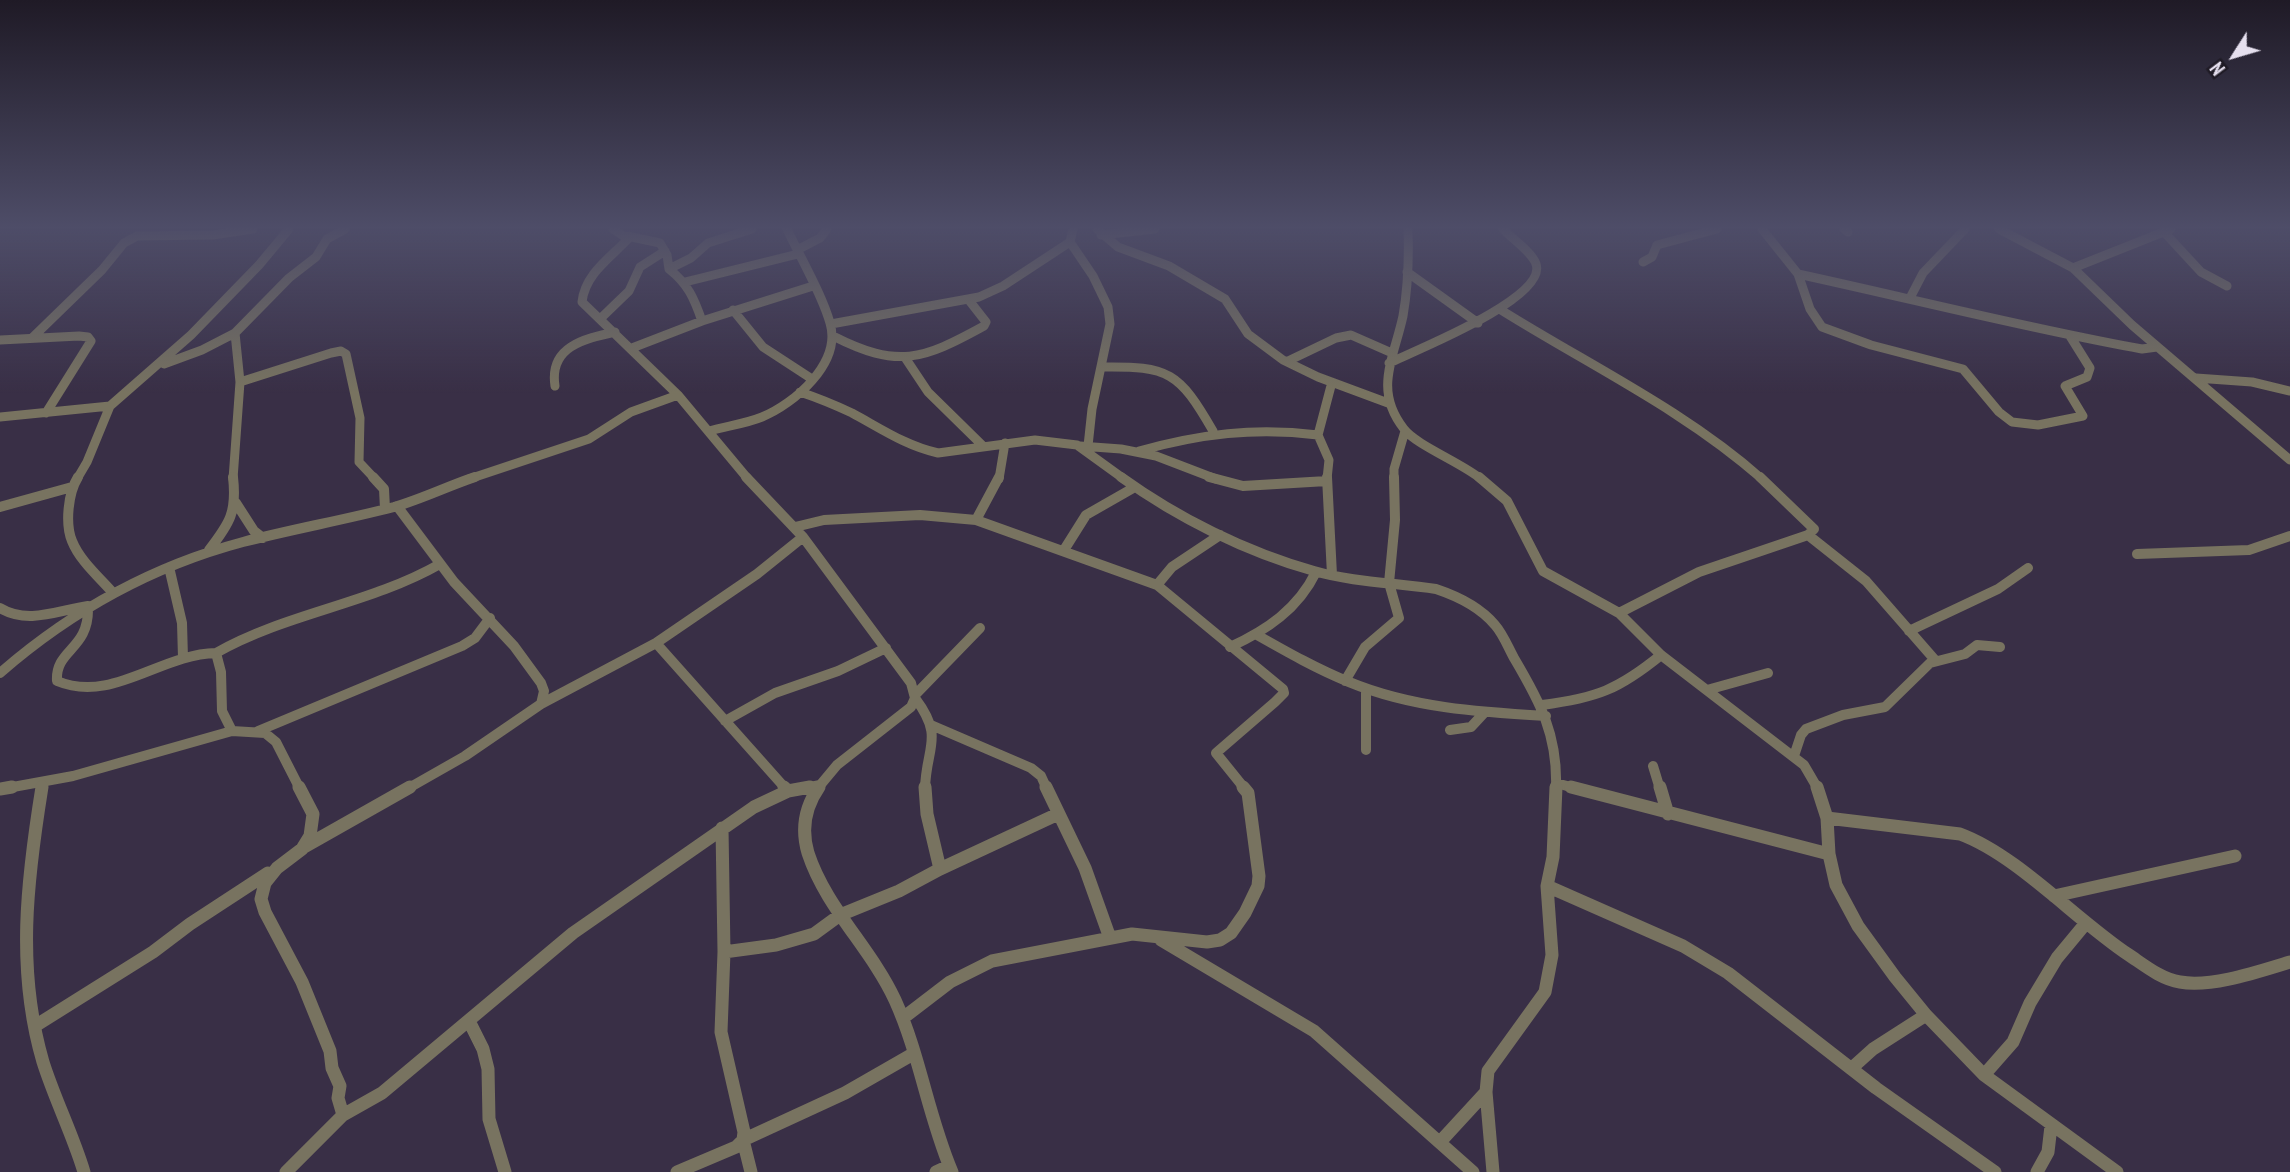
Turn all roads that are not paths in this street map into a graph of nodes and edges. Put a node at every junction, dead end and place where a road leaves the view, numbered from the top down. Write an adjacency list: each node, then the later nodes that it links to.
1 (88, 284): 31 (street)
2 (240, 284): 38 (street)
3 (285, 284): 28 (street)
4 (589, 284): 27 (street)
5 (632, 284): 27 (street)
6 (686, 284): 24 (street)
7 (1007, 284): 21 (street)
8 (1097, 284): 39 (street)
9 (1200, 284): 37 (street)
10 (1405, 284): 35 (street)
11 (1423, 284): 25 (street)
12 (1528, 284): 23 (street)
13 (1801, 284): 30 (street)
14 (1843, 284): 20 (street)
15 (1917, 284): 20 (street)
16 (2090, 284): 33 (street)
17 (2223, 284): 19 (street)
18 (813, 286): 22 (street); 26 (street)
19 (2227, 286)
20 (1910, 298): 30 (street)
21 (968, 299): 26 (street); 36 (street)
22 (733, 310): 24 (street); 41 (street)
23 (1501, 310): 25 (street); 70 (street)
24 (702, 321): 34 (street)
25 (1478, 323): 35 (street)
26 (831, 324): 29 (street)
27 (607, 325): 34 (street); 44 (street)
28 (235, 333): 38 (street); 42 (street)
29 (833, 335): 36 (street); 41 (street)
30 (2070, 336): 33 (street)
31 (32, 338): 32 (street); 50 (street)
32 (0, 340)
33 (2157, 347): 40 (street)
34 (632, 348): 47 (street)
35 (1391, 358): 37 (street); 48 (street)
36 (906, 359): 57 (street)
37 (1288, 361): 43 (street)
38 (158, 366): 49 (street)
39 (1102, 367): 53 (street); 58 (street)
40 (2195, 377): 45 (street); 60 (street)
41 (812, 379): 46 (street)
42 (240, 382): 64 (street); 66 (street)
43 (1332, 382): 48 (street); 55 (street)
44 (555, 386)
45 (2290, 391)
46 (800, 392): 52 (street); 57 (street)
47 (678, 395): 52 (street); 66 (street)
48 (1388, 403): 54 (street)
49 (110, 406): 50 (street); 63 (street)
50 (46, 413): 51 (street)
51 (0, 416)
52 (709, 431): 68 (street)
53 (1213, 431): 55 (street); 59 (street)
54 (1405, 431): 81 (street); 86 (street)
55 (1318, 435): 61 (street)
56 (1005, 443): 57 (street); 58 (street); 67 (street)
57 (983, 446)
58 (1083, 446): 59 (street); 62 (street)
59 (1136, 452): 61 (street)
60 (2290, 460)
61 (1326, 481): 80 (street)
62 (1135, 486): 69 (street); 73 (street)
63 (72, 487): 65 (street); 83 (street)
64 (236, 503): 72 (street); 74 (street)
65 (0, 507)
66 (391, 508): 72 (street); 76 (street)
67 (976, 520): 68 (street); 73 (street)
68 (799, 532): 91 (street); 93 (street)
69 (1220, 535): 79 (street); 82 (street)
70 (1808, 535): 86 (street); 89 (street)
71 (2290, 536): 75 (street)
72 (263, 538): 74 (street)
73 (1064, 550): 82 (street)
74 (207, 552): 77 (street)
75 (2137, 554)
76 (440, 564): 87 (street); 95 (street)
77 (169, 566): 83 (street); 97 (street)
78 (2028, 568): 89 (street)
79 (1316, 572): 80 (street); 90 (street)
80 (1332, 575): 81 (street)
81 (1390, 583): 101 (street); 108 (street)
82 (1157, 585): 92 (street)
83 (113, 593): 84 (street)
84 (90, 607): 85 (street); 97 (street); 99 (street)
85 (0, 608)
86 (1619, 613): 96 (street)
87 (490, 618): 102 (street); 114 (street)
88 (980, 628): 106 (street)
89 (1909, 631): 98 (street)
90 (1257, 635): 92 (street); 101 (street)
91 (656, 643): 105 (street); 110 (street)
92 (1230, 647): 136 (street)
93 (886, 648): 106 (street); 110 (street)
94 (2000, 648): 98 (street)
95 (216, 653): 97 (street); 113 (street)
96 (1661, 654): 104 (street); 108 (street)
97 (183, 658)
98 (1935, 660): 116 (street)
99 (0, 673)
100 (1768, 673): 104 (street)
101 (1345, 681): 103 (street)
102 (541, 683): 105 (street); 107 (street)
103 (1366, 689): 109 (street); 115 (street)
104 (1707, 690): 116 (street)
105 (562, 693): 107 (street)
106 (915, 696): 111 (street); 120 (street)
107 (541, 705): 127 (street)
108 (1544, 710): 109 (street); 119 (street)
109 (1484, 713): 112 (street)
110 (725, 721): 122 (street)
111 (931, 725): 123 (street); 131 (street)
112 (1450, 730)
113 (232, 731): 114 (street); 118 (street)
114 (255, 732): 127 (street)
115 (1366, 750)
116 (1794, 756): 125 (street)
117 (1653, 766): 124 (street)
118 (43, 783): 121 (street); 143 (street)
119 (1556, 783): 124 (street); 132 (street)
120 (820, 785): 122 (street); 134 (street)
121 (0, 789)
122 (788, 791): 126 (street)
123 (1058, 814): 131 (street); 137 (street)
124 (1668, 814): 128 (street)
125 (1827, 818): 128 (street); 133 (street)
126 (722, 828): 138 (street); 142 (street)
127 (302, 849): 130 (street)
128 (1829, 854): 140 (street)
129 (2235, 856): 133 (street)
130 (277, 868): 143 (street); 148 (street)
131 (940, 869): 134 (street)
132 (1547, 886): 145 (street); 147 (street)
133 (2054, 896): 135 (street)
134 (840, 915): 138 (street); 141 (street)
135 (2087, 923): 139 (street); 146 (street)
136 (1155, 937): 137 (street); 151 (street)
137 (1110, 938): 141 (street)
138 (724, 952): 150 (street)
139 (2290, 962)
140 (1926, 1015): 145 (street); 146 (street)
141 (903, 1018): 144 (street)
142 (470, 1021): 148 (street); 155 (street)
143 (35, 1026): 153 (street)
144 (913, 1054): 150 (street); 152 (street)
145 (1853, 1068): 160 (street)
146 (1984, 1074): 149 (street)
147 (1486, 1092): 151 (street); 159 (street)
148 (343, 1115): 154 (street)
149 (2051, 1126): 161 (street); 162 (street)
150 (743, 1140): 156 (street); 157 (street)
151 (1440, 1142): 158 (street)
152 (945, 1170)
153 (84, 1172)
154 (286, 1172)
155 (505, 1172)
156 (677, 1172)
157 (751, 1172)
158 (1473, 1172)
159 (1493, 1172)
160 (1995, 1172)
161 (2037, 1172)
162 (2117, 1172)

